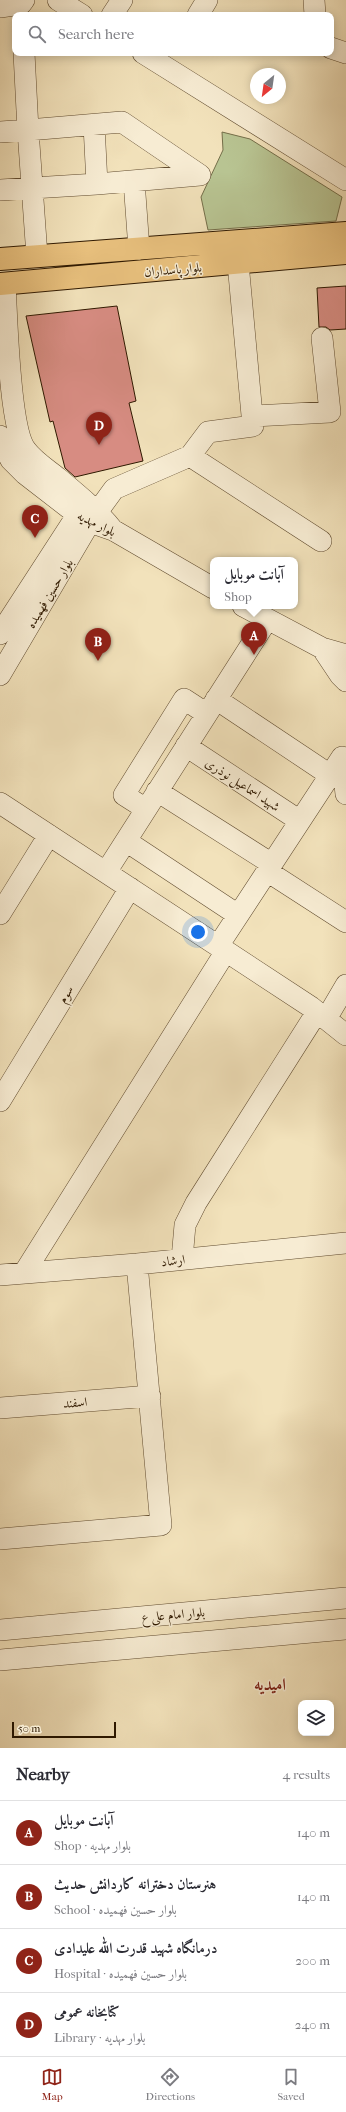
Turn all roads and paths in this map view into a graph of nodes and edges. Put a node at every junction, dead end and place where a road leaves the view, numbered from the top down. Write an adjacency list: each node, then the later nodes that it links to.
1 (58, 0): 7 (street)
2 (122, 0): 8 (street)
3 (207, 0): 9 (street)
4 (314, 0): 10 (street)
5 (22, 6): 6 (street)
6 (0, 7)
7 (77, 12)
8 (114, 12)
9 (200, 12)
10 (315, 12)
11 (334, 49): 12 (street)
12 (346, 53)
13 (24, 56): 16 (street)
14 (151, 56): 19 (street)
15 (94, 125): 16 (street); 18 (street); 20 (street)
16 (28, 130): 17 (street); 21 (street)
17 (0, 132)
18 (134, 180): 20 (street); 24 (street)
19 (346, 180)
20 (97, 184): 21 (street)
21 (33, 188): 22 (street); 26 (street)
22 (0, 190)
23 (346, 233): 24 (main road, بلوار پاسداران)
24 (139, 249): 26 (main road, بلوار پاسداران)
25 (346, 253): 28 (main road, بلوار پاسداران)
26 (37, 256): 27 (main road, بلوار پاسداران)
27 (0, 259)
28 (238, 263): 29 (main road, بلوار پاسداران); 31 (street)
29 (2, 284): 34 (street, بلوار مهدیه)
30 (322, 338): 31 (street)
31 (252, 416): 33 (street)
32 (0, 436): 34 (street, بلوار مهدیه)
33 (190, 456): 34 (street); 35 (street)
34 (88, 513): 36 (street, بلوار مهدیه); 39 (street, بلوار حسین فهمیده); 42 (street, بلوار حسین فهمیده)
35 (321, 542)
36 (210, 586)
37 (248, 609): 38 (street)
38 (266, 620): 40 (street); 44 (street)
39 (0, 634)
40 (322, 648): 41 (street); 43 (street)
41 (346, 655)
42 (0, 675)
43 (346, 681)
44 (211, 707): 45 (street); 46 (street); 50 (street)
45 (186, 746): 47 (street); 51 (street, شهید اسماعیل نوذری)
46 (330, 775): 48 (street); 51 (street)
47 (157, 791): 50 (street); 54 (street)
48 (346, 794)
49 (0, 803): 52 (street)
50 (146, 809): 53 (street)
51 (300, 821): 54 (street)
52 (49, 835): 55 (street); 57 (street)
53 (126, 841): 55 (street); 58 (street)
54 (269, 867): 58 (street); 59 (street)
55 (106, 872): 56 (street)
56 (130, 888): 60 (street); 64 (street, سوم)
57 (0, 914)
58 (238, 915): 60 (street)
59 (346, 922)
60 (222, 948): 62 (street); 68 (street)
61 (346, 986): 62 (street)
62 (321, 1015): 63 (street); 66 (street)
63 (346, 1035)
64 (0, 1101)
65 (346, 1243): 66 (street, ارشاد)
66 (182, 1259): 67 (street, ارشاد)
67 (138, 1264): 68 (street, ارشاد); 70 (street)
68 (24, 1273): 69 (street, ارشاد)
69 (0, 1275)
70 (150, 1396): 71 (street, اسفند); 72 (street)
71 (0, 1408)
72 (0, 1539)
73 (346, 1598): 74 (street, بلوار امام علی ع)
74 (0, 1630)
75 (346, 1630): 76 (street)
76 (0, 1660)

